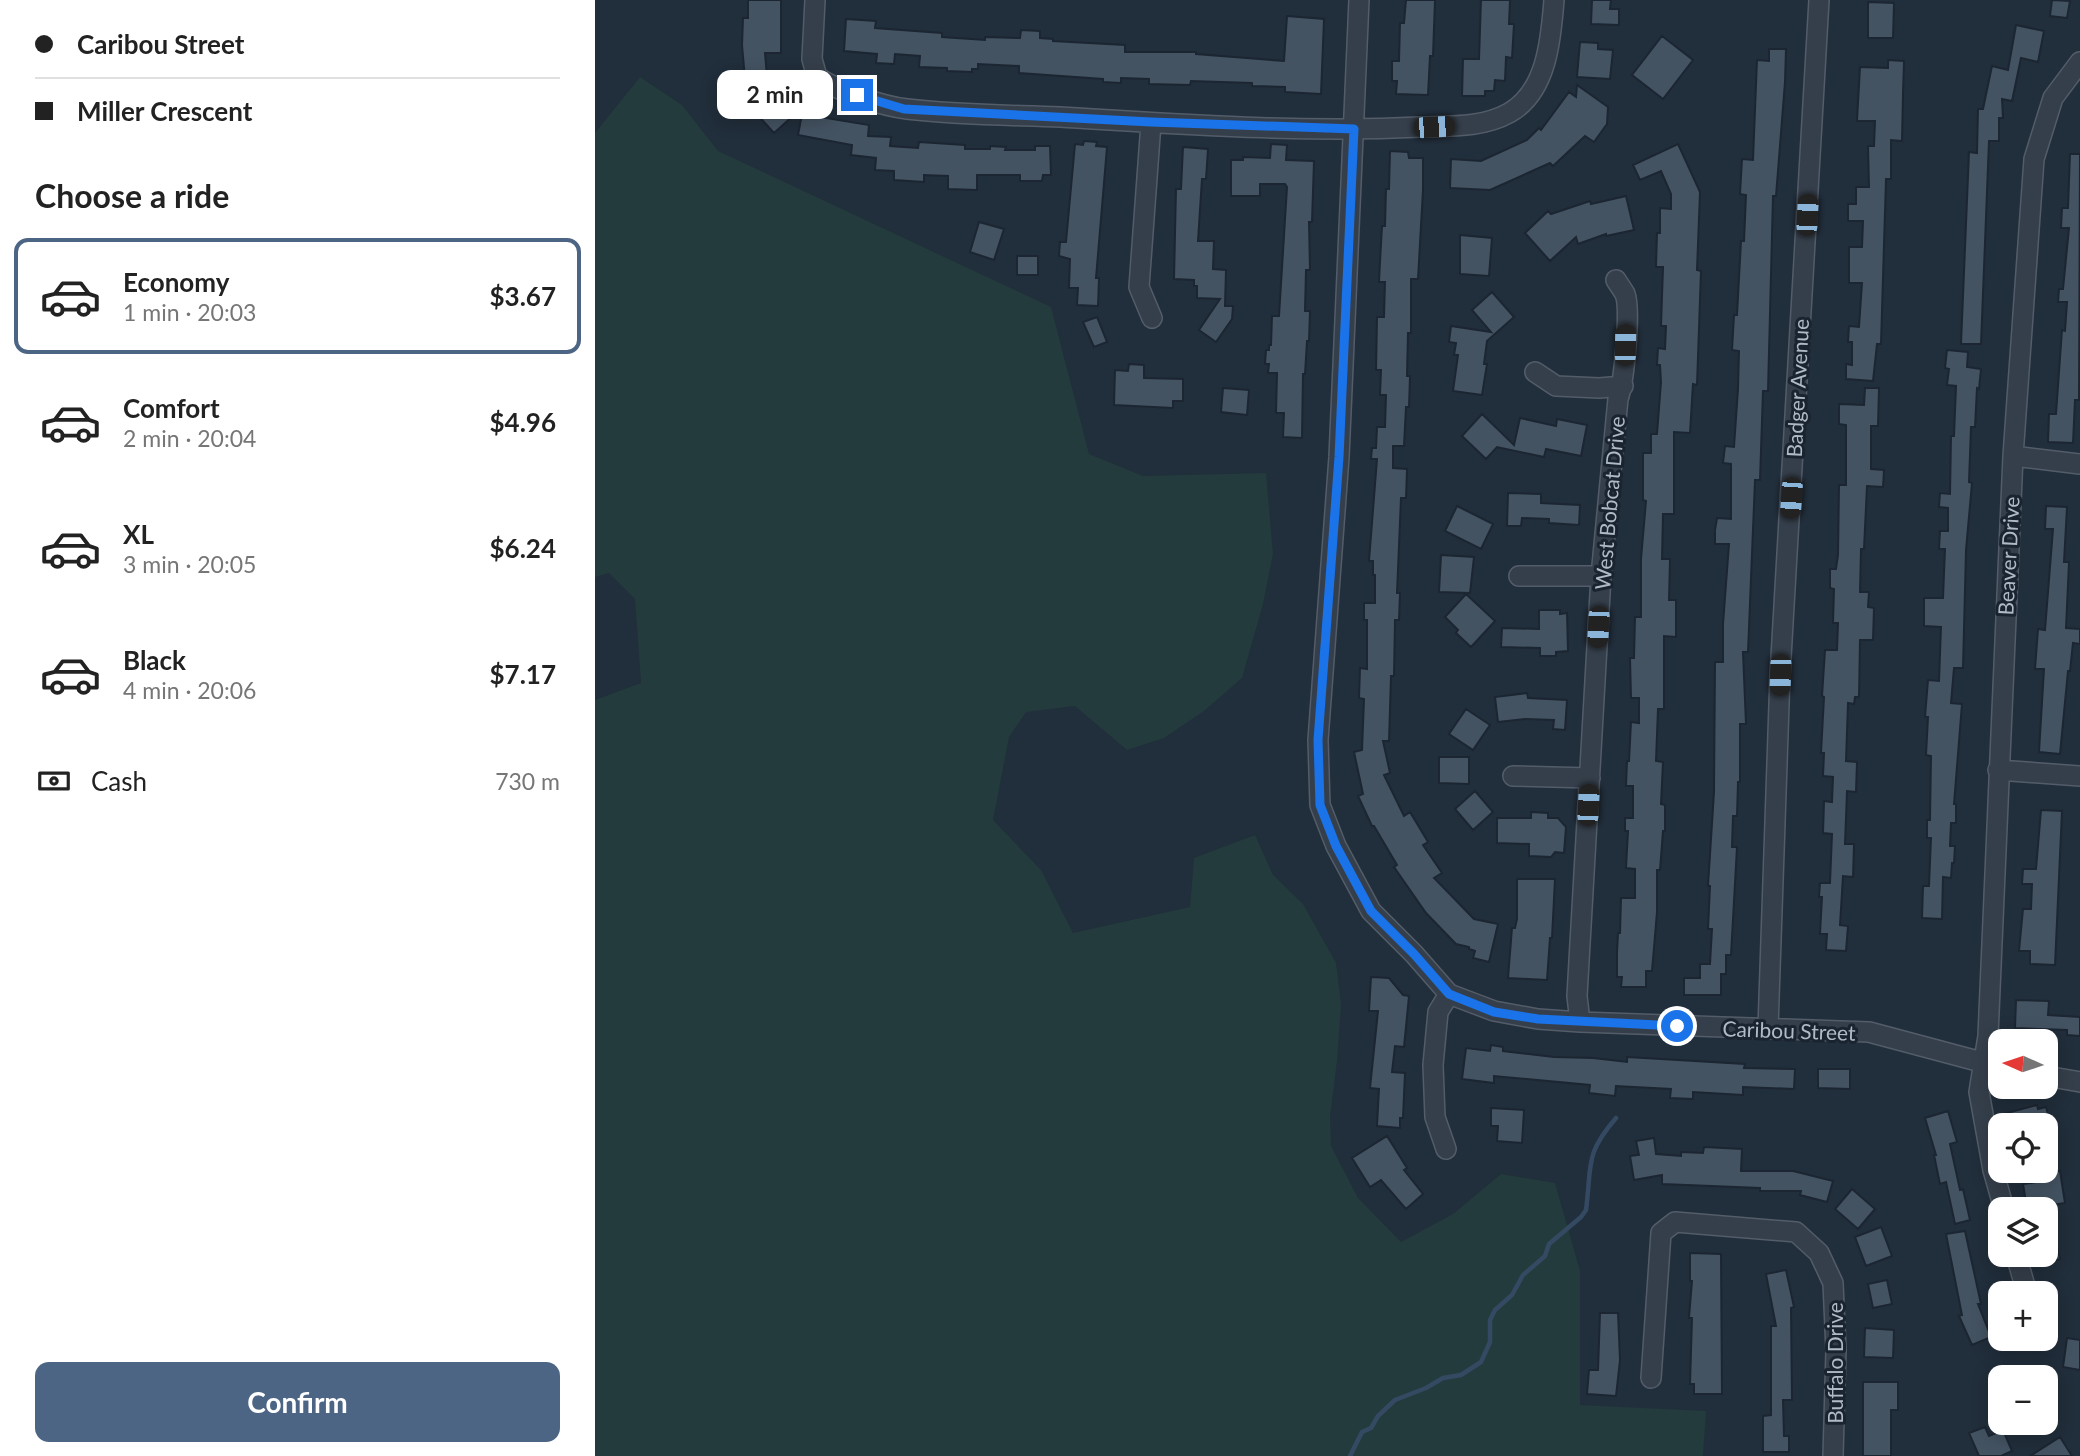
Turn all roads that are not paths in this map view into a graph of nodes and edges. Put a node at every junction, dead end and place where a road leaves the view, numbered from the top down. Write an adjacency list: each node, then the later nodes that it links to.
1 (815, 0): 6 (street)
2 (1359, 0): 7 (street, Caribou Street)
3 (1554, 0): 7 (street)
4 (1819, 0): 22 (street, Badger Avenue)
5 (2080, 62): 12 (street, Beaver Drive)
6 (1151, 122): 7 (street); 9 (street)
7 (1354, 129): 20 (street, Caribou Street)
8 (1616, 280): 11 (street, West Bobcat Drive)
9 (1152, 318)
10 (1535, 372): 11 (street)
11 (1623, 386): 15 (street, West Bobcat Drive)
12 (2013, 456): 13 (street); 16 (street, Beaver Drive)
13 (2080, 464)
14 (1519, 576): 15 (street)
15 (1601, 576): 19 (street, West Bobcat Drive)
16 (1998, 770): 18 (street); 23 (street, Beaver Drive)
17 (1513, 776): 19 (street)
18 (2080, 776)
19 (1590, 778): 21 (street, West Bobcat Drive)
20 (1449, 994): 21 (street, Caribou Street); 28 (street)
21 (1580, 1023): 22 (street, Caribou Street)
22 (1767, 1028): 24 (street, Caribou Street)
23 (1988, 1029)
24 (1988, 1064)
25 (1988, 1073): 29 (street)
26 (2058, 1078): 27 (street)
27 (2080, 1082)
28 (1446, 1149)
29 (2001, 1197)
30 (1651, 1378): 31 (street, Buffalo Drive)
31 (1833, 1456)

